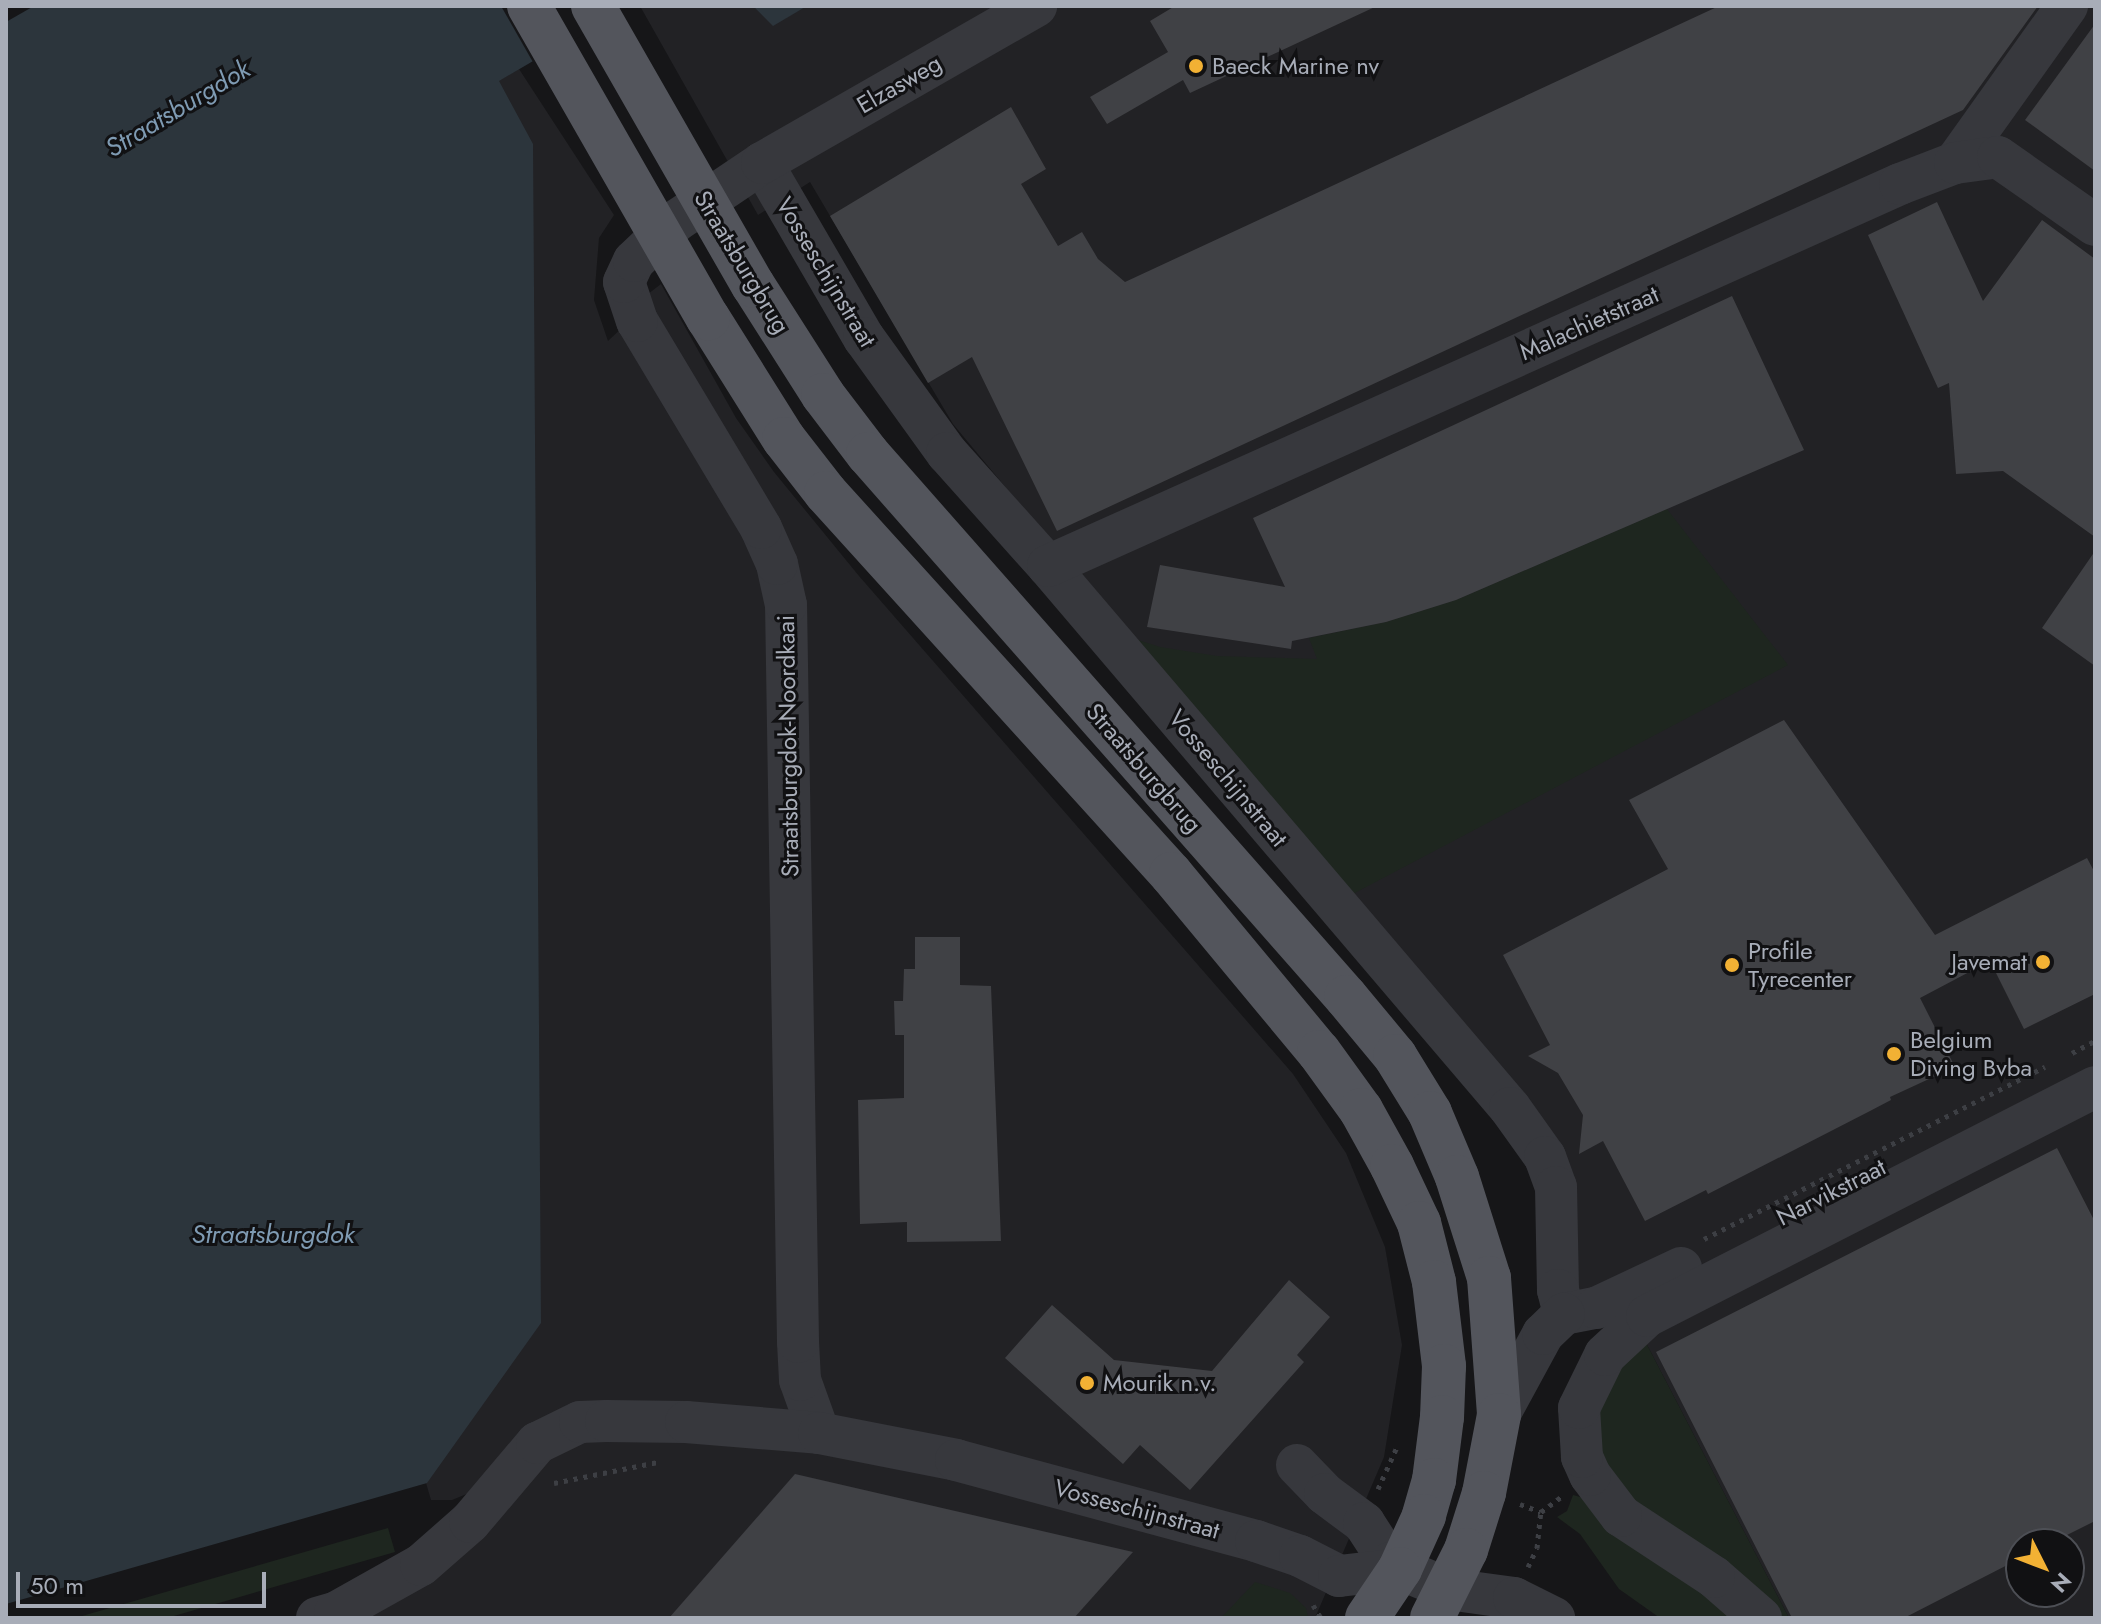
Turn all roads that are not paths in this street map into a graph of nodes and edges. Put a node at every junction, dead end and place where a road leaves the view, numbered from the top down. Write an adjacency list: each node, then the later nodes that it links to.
1 (529, 6): 15 (main road, Straatsburgbrug, bridge)
2 (593, 6): 12 (main road, Straatsburgbrug, bridge)
3 (1036, 6): 5 (street, Elzasweg)
4 (2067, 6): 6 (street)
5 (762, 163): 8 (street, Vosseschijnstraat); 13 (street, Straatsburgdok-Noordkaai)
6 (1955, 163): 7 (street, Malachietstraat); 8 (street, Malachietstraat)
7 (2095, 225)
8 (1048, 566): 11 (street, Vosseschijnstraat)
9 (2081, 1057): 11 (street, Narvikstraat)
10 (2095, 1087): 20 (street, Narvikstraat)
11 (1564, 1314): 12 (street)
12 (1499, 1415): 16 (main road, Straatsburgbrug)
13 (819, 1433): 15 (street, Vosseschijnstraat); 17 (street, Vosseschijnstraat)
14 (1297, 1465): 15 (street)
15 (1400, 1569): 16 (street, Vosseschijnstraat); 18 (main road, Straatsburgbrug)
16 (1453, 1608): 19 (street, Vosseschijnstraat)
17 (317, 1618)
18 (1367, 1618)
19 (1554, 1618)
20 (1761, 1618)

